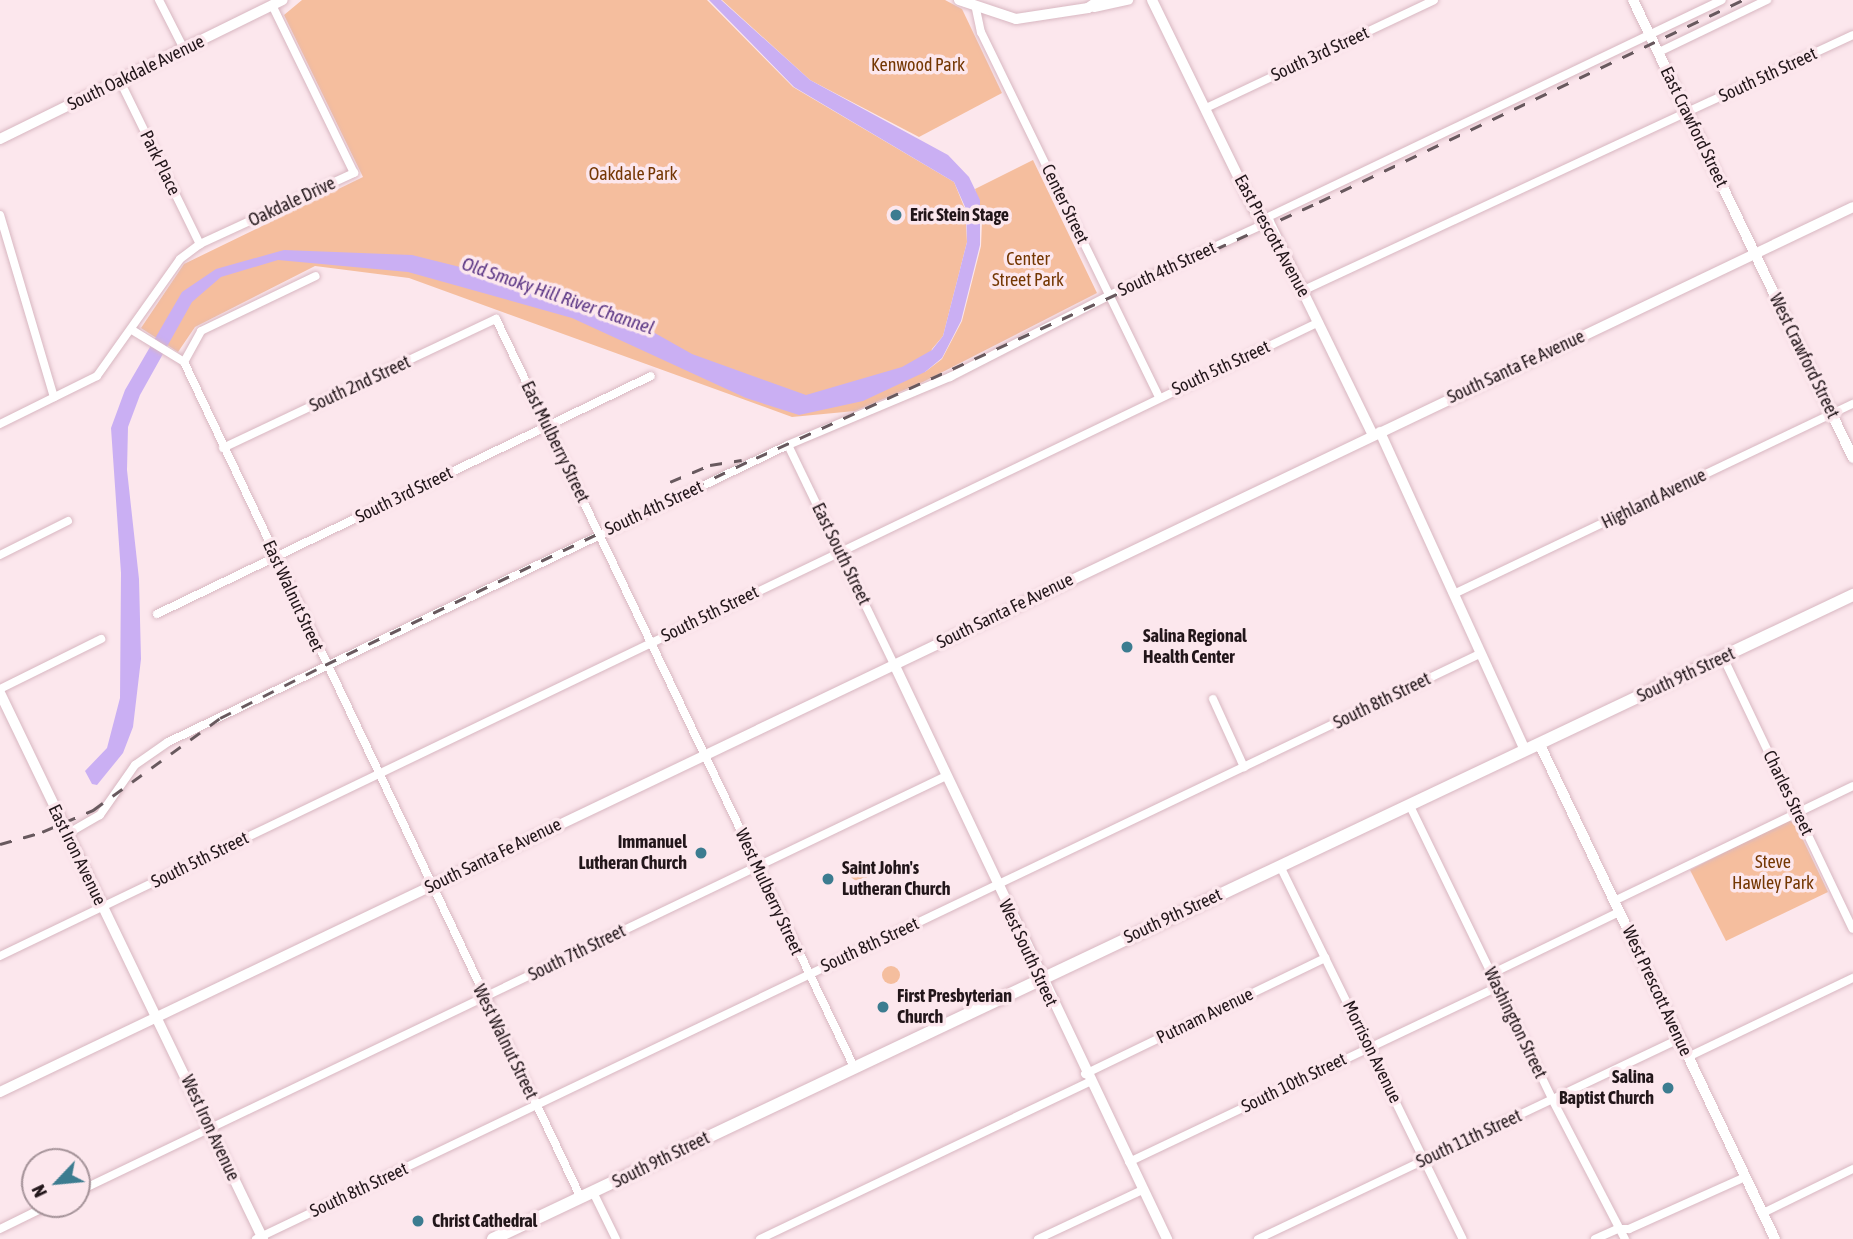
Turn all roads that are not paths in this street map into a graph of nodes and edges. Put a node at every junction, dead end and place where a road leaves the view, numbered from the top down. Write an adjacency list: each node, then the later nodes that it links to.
1 (159, 0): 16 (street)
2 (283, 0): 11 (street, South Oakdale Avenue)
3 (959, 0): 12 (street)
4 (1100, 0): 13 (street)
5 (1128, 0): 13 (street)
6 (1152, 0): 19 (street, East Prescott Avenue)
7 (1434, 0): 19 (street, South 3rd Street)
8 (1633, 0): 14 (main road, East Crawford Street)
9 (1722, 0): 14 (street, South 4th Street)
10 (1767, 0): 17 (street)
11 (273, 8): 16 (street, South Oakdale Avenue); 25 (street, Oakdale Drive)
12 (976, 9): 13 (street); 29 (street, Center Street)
13 (1088, 9)
14 (1650, 34): 17 (main road, East Crawford Street); 24 (street, South 4th Street)
15 (1853, 35): 20 (street, South 5th Street)
16 (184, 49): 18 (street, South Oakdale Avenue)
17 (1659, 52): 20 (main road, East Crawford Street)
18 (120, 81): 21 (street, South Oakdale Avenue); 25 (street, Park Place)
19 (1206, 108): 24 (street, East Prescott Avenue)
20 (1686, 109): 26 (main road, East Crawford Street); 28 (street, South 5th Street)
21 (0, 139)
22 (1853, 207): 26 (main road, South Santa Fe Avenue)
23 (0, 215): 35 (street)
24 (1267, 220): 28 (street, East Prescott Avenue); 29 (street, South 4th Street)
25 (200, 244): 32 (street, Oakdale Drive)
26 (1755, 253): 38 (main road, West Crawford Street); 41 (main road, South Santa Fe Avenue)
27 (316, 276): 33 (street)
28 (1304, 290): 31 (street, East Prescott Avenue)
29 (1110, 295): 36 (street, Center Street); 42 (street, South 4th Street)
30 (496, 319): 40 (street, East Mulberry Street); 43 (street, South 2nd Street)
31 (1319, 322): 36 (street, South 5th Street); 41 (street, East Prescott Avenue)
32 (132, 330): 33 (street); 35 (street, Oakdale Drive)
33 (184, 362): 43 (street, East Walnut Street)
34 (651, 376): 40 (street, South 3rd Street)
35 (54, 397): 39 (street, Oakdale Drive)
36 (1159, 397): 47 (street, South 5th Street)
37 (1853, 404): 38 (street, Highland Avenue)
38 (1832, 414): 44 (main road, West Crawford Street); 50 (street, Highland Avenue)
39 (0, 424)
40 (547, 425): 46 (street, East Mulberry Street); 49 (street, South 3rd Street)
41 (1376, 434): 50 (street); 57 (main road, South Santa Fe Avenue)
42 (788, 444): 46 (street, South 4th Street); 47 (street, East South Street)
43 (223, 448): 49 (street, East Walnut Street)
44 (1853, 458)
45 (68, 522): 48 (street)
46 (599, 534): 54 (street, East Mulberry Street); 58 (street, South 4th Street)
47 (840, 552): 54 (street, South 5th Street); 57 (street, East South Street)
48 (0, 555)
49 (275, 557): 52 (street, South 3rd Street); 58 (street, East Walnut Street)
50 (1454, 594): 55 (street)
51 (1853, 595): 56 (main road, South 9th Street)
52 (157, 614)
53 (101, 639): 59 (street)
54 (651, 642): 63 (street, East Mulberry Street); 65 (street, South 5th Street)
55 (1480, 654): 62 (street); 64 (street, South 8th Street)
56 (1723, 657): 61 (main road, South 9th Street); 69 (street, Charles Street)
57 (894, 664): 63 (main road, South Santa Fe Avenue); 66 (street, West South Street)
58 (325, 665): 65 (street, East Walnut Street); 70 (street, South 4th Street)
59 (0, 691): 70 (street, East Iron Avenue)
60 (1213, 699): 64 (street)
61 (1539, 743): 62 (main road, South 9th Street); 75 (street, West Prescott Avenue)
62 (1525, 750): 68 (main road, South 9th Street)
63 (705, 754): 71 (street, West Mulberry Street); 73 (main road, South Santa Fe Avenue)
64 (1244, 767): 74 (street, South 8th Street)
65 (377, 775): 73 (street, East Walnut Street); 76 (street, South 5th Street)
66 (944, 778): 71 (street, South 7th Street); 74 (street, West South Street)
67 (1853, 786): 69 (street)
68 (1409, 804): 72 (main road, South 9th Street); 82 (street, Washington Street)
69 (1797, 812): 75 (street); 78 (street, Charles Street)
70 (67, 834): 76 (street, East Iron Avenue)
71 (757, 866): 81 (street, West Mulberry Street); 86 (street, South 7th Street)
72 (1280, 866): 80 (street, Morrison Avenue); 84 (main road, South 9th Street)
73 (430, 886): 86 (street, West Walnut Street); 87 (main road, South Santa Fe Avenue)
74 (996, 886): 81 (street, South 8th Street); 84 (street, West South Street)
75 (1614, 901): 77 (street, West Prescott Avenue)
76 (102, 907): 79 (street, South 5th Street); 87 (street, East Iron Avenue)
77 (1619, 912): 82 (street); 88 (street, West Prescott Avenue)
78 (1853, 929)
79 (0, 956)
80 (1325, 958): 89 (street, Morrison Avenue); 92 (street, Putnam Avenue)
81 (808, 974): 91 (street, West Mulberry Street); 95 (street, South 8th Street)
82 (1491, 974): 85 (street, Washington Street)
83 (1853, 978): 90 (street)
84 (1040, 979): 91 (main road, South 9th Street); 92 (street, West South Street)
85 (1497, 987): 89 (street, South 10th Street); 94 (street, Washington Street)
86 (484, 997): 95 (street, West Walnut Street); 96 (street, South 7th Street)
87 (157, 1016): 93 (main road, South Santa Fe Avenue); 96 (street, West Iron Avenue)
88 (1680, 1039): 90 (street, West Prescott Avenue); 94 (street, South 11th Street)
89 (1369, 1046): 97 (street, Morrison Avenue); 98 (street, South 10th Street)
90 (1688, 1057): 100 (street, West Prescott Avenue)
91 (853, 1067): 103 (main road, South 9th Street)
92 (1087, 1078): 98 (street, West South Street); 111 (street)
93 (0, 1092)
94 (1552, 1099): 97 (street, South 11th Street); 107 (street, Washington Street)
95 (536, 1105): 103 (street, West Walnut Street); 108 (street, South 8th Street)
96 (210, 1128): 101 (street, South 7th Street); 108 (street, West Iron Avenue)
97 (1424, 1160): 114 (street, South 11th Street); 115 (street, Morrison Avenue)
98 (1129, 1161): 102 (street, West South Street)
99 (1853, 1169): 104 (street)
100 (1745, 1177): 104 (street, West Prescott Avenue); 107 (street)
101 (91, 1185)
102 (1142, 1190): 112 (street); 113 (street, West South Street)
103 (587, 1195): 109 (main road, South 9th Street); 110 (street, West Walnut Street)
104 (1763, 1213): 118 (street, West Prescott Avenue)
105 (22, 1218): 106 (street)
106 (0, 1229)
107 (1617, 1229): 116 (street); 117 (street, Washington Street)
108 (260, 1238)
109 (493, 1239)
110 (616, 1239)
111 (760, 1239)
112 (1038, 1239)
113 (1167, 1239)
114 (1258, 1239)
115 (1463, 1239)
116 (1595, 1239)
117 (1625, 1239)
118 (1775, 1239)

